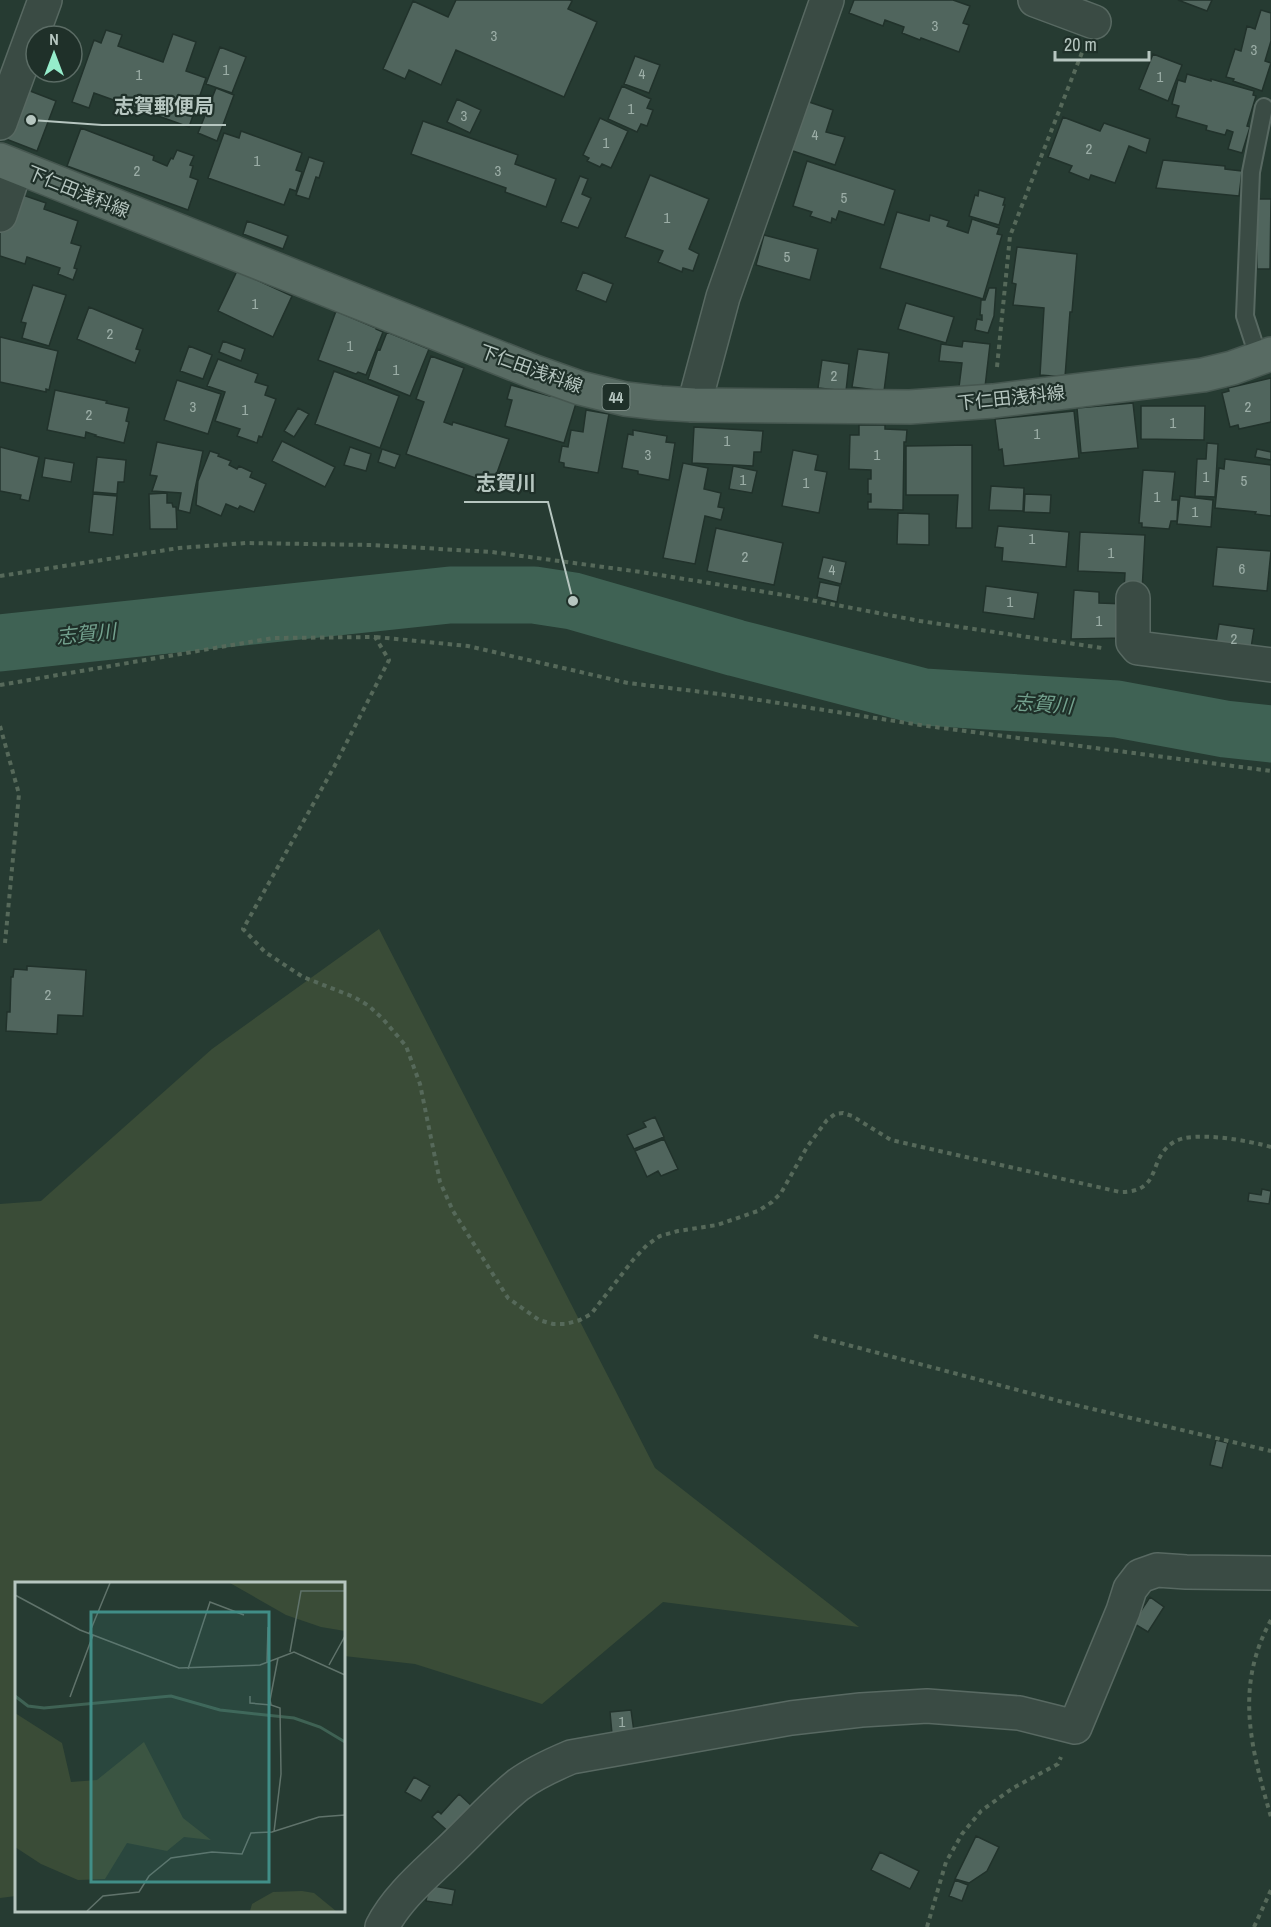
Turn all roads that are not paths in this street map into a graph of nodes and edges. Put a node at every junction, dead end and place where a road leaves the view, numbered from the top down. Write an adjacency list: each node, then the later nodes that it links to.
1 (45, 0): 6 (street)
2 (827, 0): 10 (street)
3 (1035, 0): 4 (street)
4 (1094, 22)
5 (1264, 107): 9 (lane)
6 (0, 123)
7 (8, 164): 8 (street); 10 (main road, 下仁田浅科線 / 44)
8 (0, 214)
9 (1265, 357): 10 (main road, 下仁田浅科線 / 44)
10 (694, 405)
11 (1133, 598): 12 (street)
12 (1271, 665)
13 (1271, 1573): 14 (street)
14 (382, 1927)

